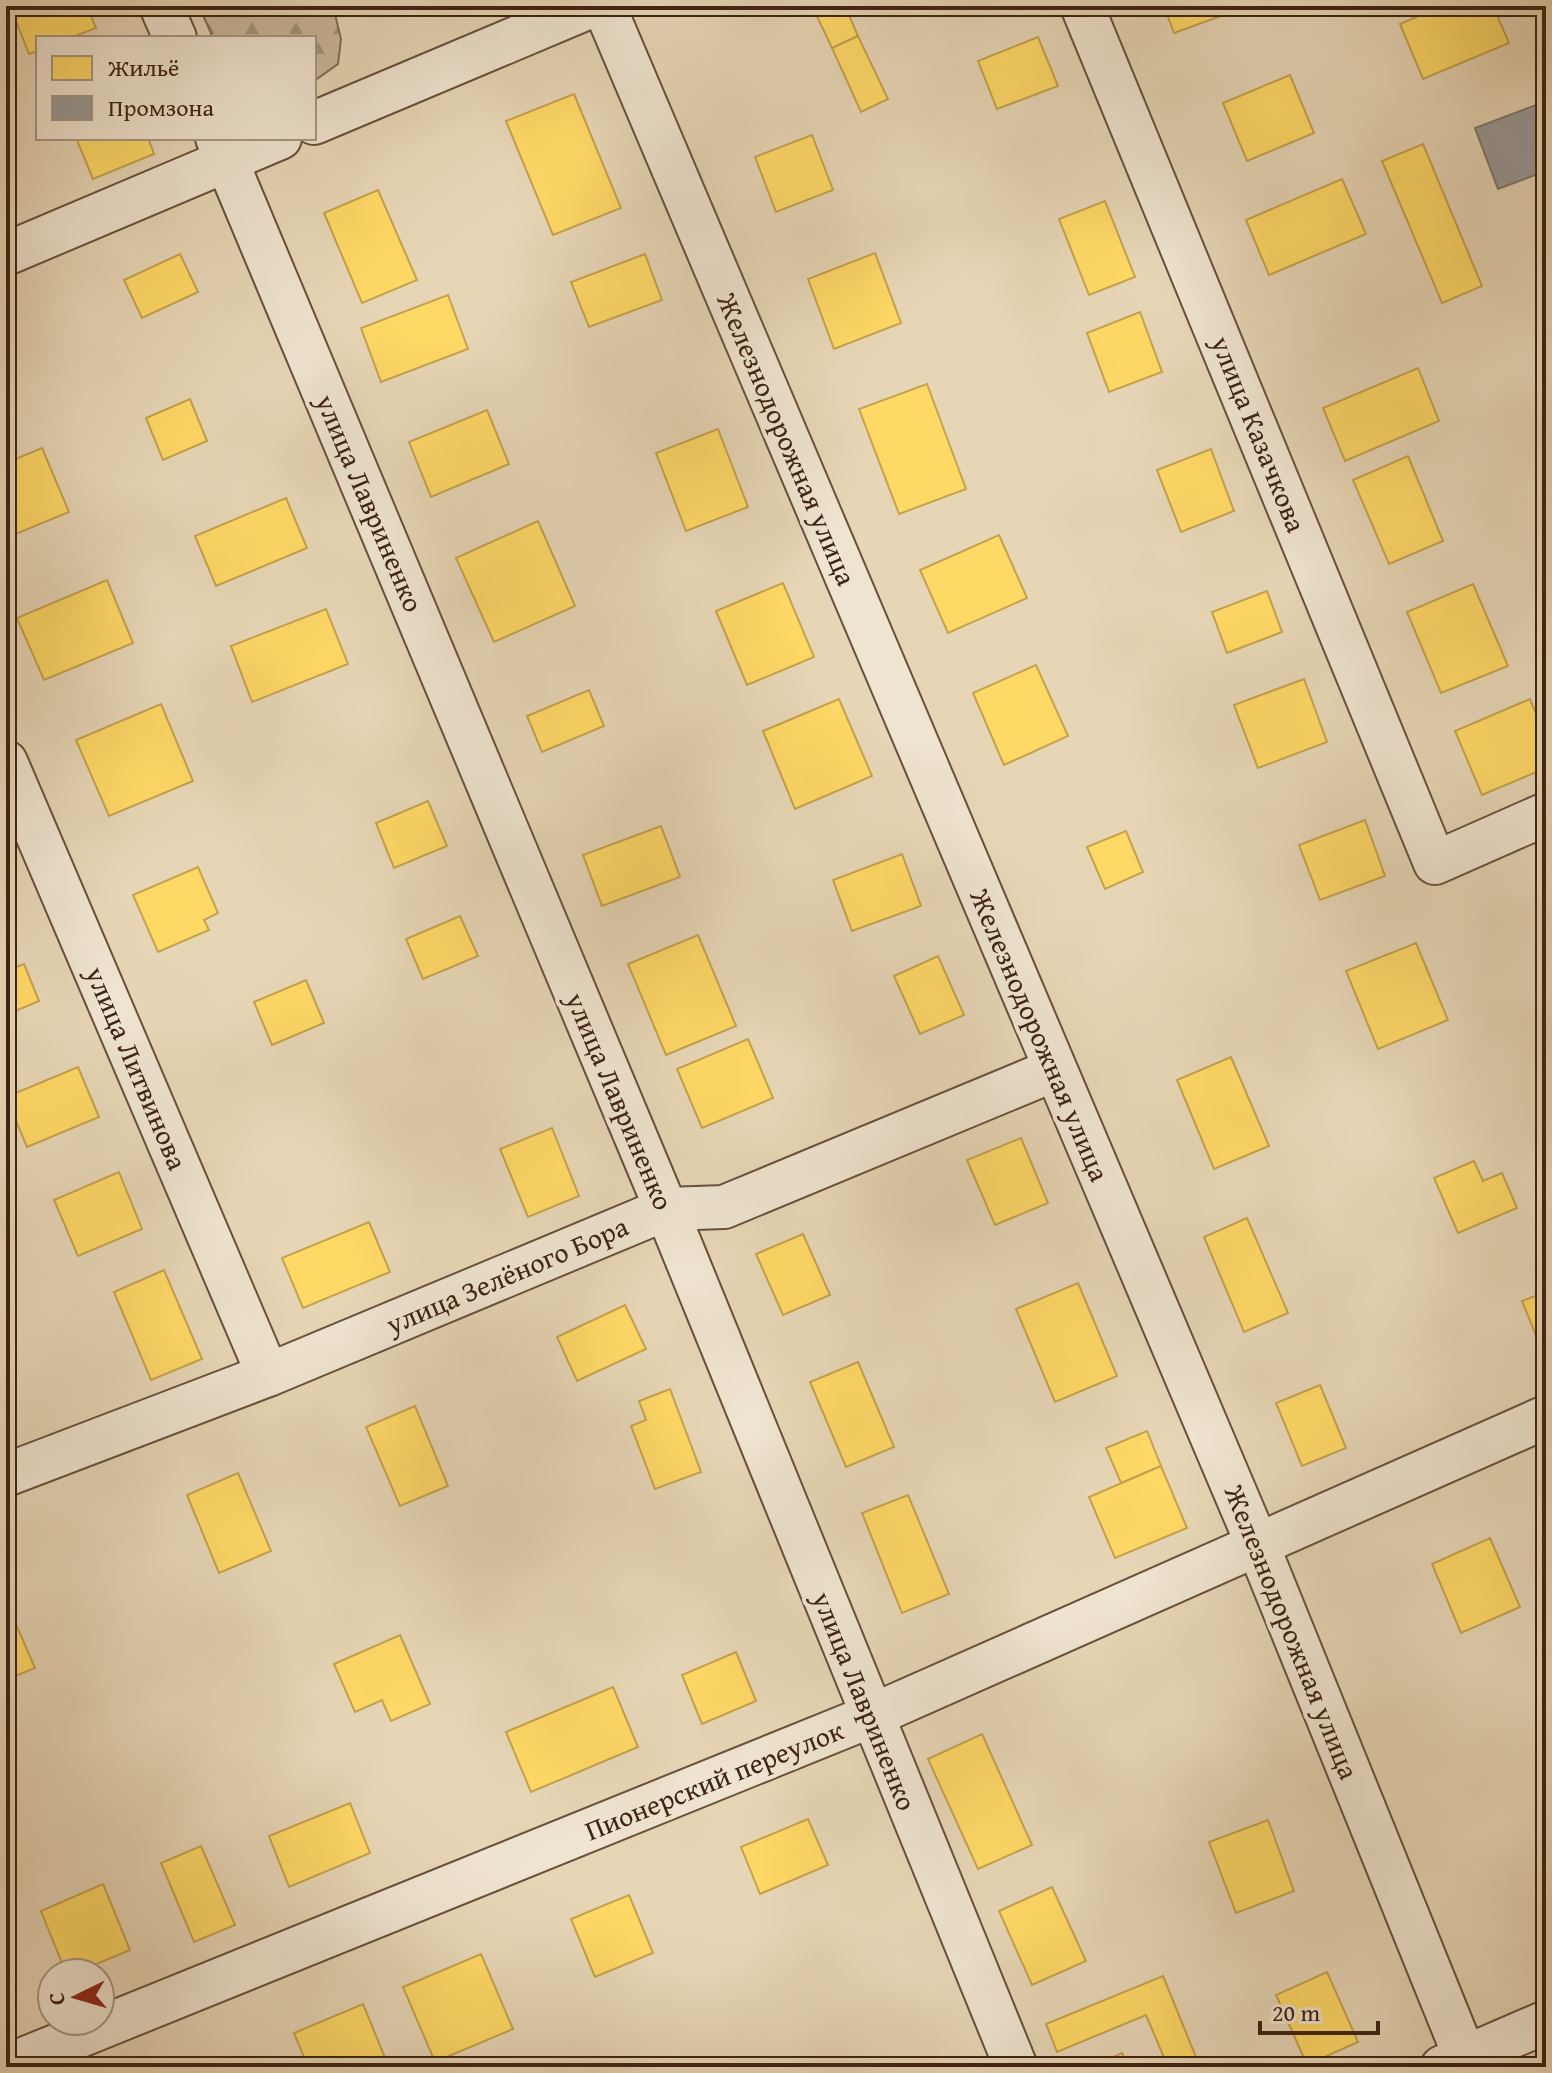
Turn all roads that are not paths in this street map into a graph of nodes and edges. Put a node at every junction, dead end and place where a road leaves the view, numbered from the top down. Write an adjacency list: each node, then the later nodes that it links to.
1 (161, 6): 5 (street)
2 (592, 6): 6 (street)
3 (604, 6): 12 (street, Железнодорожная улица)
4 (1082, 6): 11 (street, улица Казачкова)
5 (174, 36)
6 (316, 122)
7 (269, 140): 8 (street)
8 (222, 149): 9 (street); 13 (street, улица Лавриненко)
9 (6, 254)
10 (6, 762): 14 (street, улица Литвинова)
11 (1546, 814)
12 (1054, 1070): 13 (street, улица Зелёного Бора); 17 (street, Железнодорожная улица)
13 (666, 1209): 14 (street, улица Зелёного Бора); 18 (street, улица Лавриненко)
14 (268, 1375): 16 (street, улица Зелёного Бора)
15 (1546, 1417): 17 (street, Пионерский переулок)
16 (6, 1475)
17 (1258, 1546): 18 (street, Пионерский переулок); 20 (street, Железнодорожная улица)
18 (871, 1716): 21 (street, Пионерский переулок); 22 (street, улица Лавриненко)
19 (1546, 2022): 20 (street)
20 (1459, 2064)
21 (6, 2066)
22 (1016, 2067)

